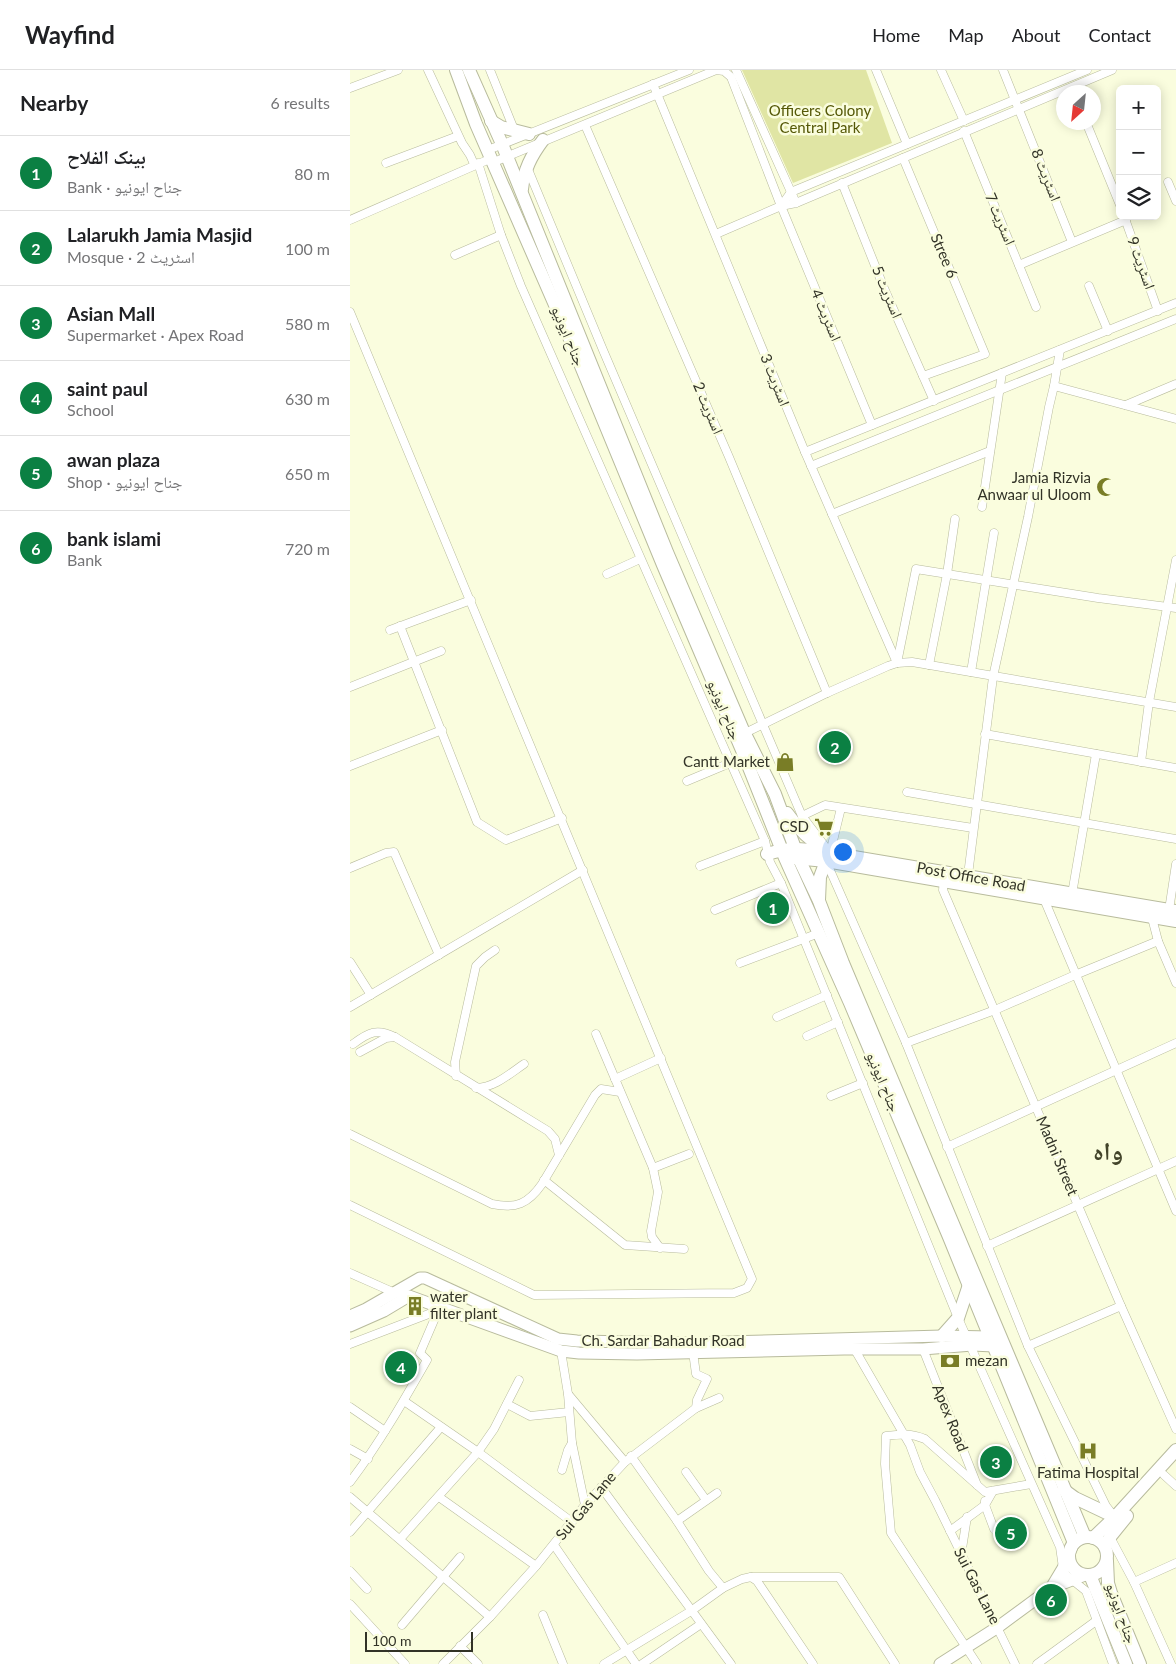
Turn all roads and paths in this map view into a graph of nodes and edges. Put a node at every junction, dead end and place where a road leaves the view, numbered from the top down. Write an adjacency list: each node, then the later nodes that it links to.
1 (398, 70): 16 (street)
2 (428, 70): 28 (street)
3 (456, 70): 32 (main road, جناح ایونیو)
4 (469, 70): 22 (main road, جناح ایونیو)
5 (490, 70): 26 (street)
6 (689, 70): 14 (street)
7 (736, 70): 41 (street)
8 (876, 70): 31 (street)
9 (941, 70): 21 (street)
10 (1003, 70): 19 (street, اسٹریٹ 8)
11 (1087, 70): 13 (street)
12 (1112, 70): 15 (street)
13 (1067, 74): 19 (street)
14 (653, 84): 17 (street, اسٹریٹ 3); 27 (street)
15 (1083, 85)
16 (350, 88)
17 (658, 94): 23 (street, اسٹریٹ 4); 45 (street, اسٹریٹ 4); 49 (street, اسٹریٹ 3)
18 (1056, 96): 20 (street)
19 (1015, 99): 20 (street, اسٹریٹ 8); 21 (street)
20 (1019, 109): 25 (street); 51 (street, اسٹریٹ 8)
21 (964, 120): 31 (street)
22 (491, 121): 26 (main road); 30 (main road, جناح ایونیو)
23 (585, 124): 29 (street, اسٹریٹ 4); 97 (street, اسٹریٹ 2)
24 (1089, 130): 42 (street)
25 (964, 131): 34 (street); 53 (street, اسٹریٹ 7)
26 (515, 132): 27 (main road)
27 (529, 134): 30 (street)
28 (458, 136): 35 (street); 36 (street)
29 (543, 140): 33 (street, اسٹریٹ 4); 37 (main road)
30 (502, 144): 32 (street); 33 (main road, جناح ایونیو)
31 (907, 144): 41 (street)
32 (491, 157): 33 (street, اسٹریٹ 4); 36 (street); 117 (main road, جناح ایونیو)
33 (507, 157): 40 (main road, جناح ایونیو)
34 (903, 158): 39 (street); 64 (street, Stree 6)
35 (386, 163)
36 (476, 164): 46 (street); 50 (street)
37 (526, 166): 40 (main road); 100 (street)
38 (1168, 182): 43 (street)
39 (842, 183): 44 (street); 64 (street, اسٹریٹ 5)
40 (522, 191): 102 (main road, جناح ایونیو)
41 (791, 192): 44 (street); 45 (street)
42 (1116, 196)
43 (1176, 202)
44 (796, 203): 45 (street)
45 (780, 206): 49 (street); 71 (street, اسٹریٹ 4)
46 (350, 220)
47 (1121, 220): 51 (street)
48 (1126, 220): 57 (street, اسٹریٹ 9)
49 (716, 234): 72 (street, اسٹریٹ 3)
50 (501, 235): 52 (street); 79 (street)
51 (1072, 242): 53 (street)
52 (455, 255)
53 (1019, 265): 56 (street, اسٹریٹ 7)
54 (1089, 286): 60 (street)
55 (1176, 303): 57 (street)
56 (1036, 307)
57 (1158, 311): 60 (street)
58 (350, 312): 85 (street)
59 (1176, 319): 62 (street)
60 (1108, 331): 61 (street)
61 (1060, 350): 62 (street); 63 (street)
62 (1058, 366): 66 (street); 67 (street)
63 (1002, 373): 67 (street); 68 (street)
64 (923, 376): 68 (street, اسٹریٹ 5)
65 (1176, 384): 69 (street)
66 (1054, 386): 69 (street); 84 (street)
67 (1000, 390): 73 (street); 74 (street)
68 (934, 401): 71 (street)
69 (1126, 405): 70 (street)
70 (1176, 419)
71 (872, 425): 72 (street)
72 (805, 452): 74 (street, اسٹریٹ 3)
73 (990, 452): 75 (street); 76 (street)
74 (811, 466): 76 (street, اسٹریٹ 3)
75 (982, 507)
76 (832, 514): 92 (street, اسٹریٹ 3)
77 (954, 520): 82 (street)
78 (994, 533): 83 (street)
79 (640, 559): 81 (street); 106 (street)
80 (1176, 560): 86 (street)
81 (608, 574)
82 (947, 574): 83 (street); 92 (street); 93 (street)
83 (986, 580): 84 (street); 94 (street)
84 (1014, 585): 86 (street); 95 (street)
85 (471, 600): 88 (street); 115 (street)
86 (1167, 607): 87 (street); 98 (street)
87 (1176, 608)
88 (400, 626): 89 (street); 91 (street)
89 (390, 630)
90 (441, 651): 91 (street)
91 (416, 662): 96 (street); 101 (street)
92 (897, 663): 93 (street); 97 (street)
93 (929, 664): 94 (street)
94 (971, 672): 95 (street)
95 (994, 677): 98 (street); 103 (street)
96 (350, 687)
97 (827, 693): 100 (street)
98 (1149, 702): 99 (street); 105 (street)
99 (1176, 707)
100 (763, 724): 102 (street); 114 (street)
101 (442, 730): 107 (street); 115 (street)
102 (744, 733): 111 (main road, جناح ایونیو)
103 (985, 734): 104 (street); 112 (street)
104 (1096, 754): 105 (street); 116 (street)
105 (1141, 762): 108 (street)
106 (730, 763): 109 (street); 119 (street)
107 (350, 766)
108 (1176, 768)
109 (687, 781)
110 (907, 792): 112 (street)
111 (775, 794): 122 (main road, جناح ایونیو); 123 (main road)
112 (976, 804): 116 (street); 118 (street)
113 (841, 808): 114 (street); 118 (street); 123 (street)
114 (802, 816): 123 (street)
115 (562, 818): 128 (street)
116 (1084, 823): 120 (street); 133 (street)
117 (772, 824): 119 (street); 122 (main road, جناح ایونیو)
118 (974, 828): 129 (street)
119 (759, 830): 121 (street)
120 (1176, 839)
121 (765, 841): 124 (street); 126 (street)
122 (790, 853): 123 (main road, Post Office Road); 124 (main road, Post Office Road); 132 (main road, جناح ایونیو); 135 (main road, جناح ایونیو)
123 (828, 857): 130 (main road, Post Office Road); 135 (main road); 158 (street)
124 (771, 862): 131 (street); 132 (street)
125 (1176, 864): 138 (street)
126 (700, 866)
127 (350, 868): 144 (street)
128 (583, 870): 144 (street); 162 (street)
129 (968, 875): 130 (main road, Post Office Road); 133 (main road, Post Office Road)
130 (944, 877): 134 (main road, Post Office Road); 152 (street, Madni Street)
131 (781, 883): 136 (street); 141 (street)
132 (797, 884): 140 (main road, جناح ایونیو)
133 (1072, 894): 137 (main road, Post Office Road)
134 (1044, 899): 137 (main road, Post Office Road); 147 (street)
135 (819, 901): 196 (main road, جناح ایونیو)
136 (715, 910)
137 (1151, 911): 138 (main road, Post Office Road); 139 (main road, Post Office Road); 142 (street)
138 (1172, 911)
139 (1176, 921)
140 (819, 933): 141 (street); 187 (main road, جناح ایونیو)
141 (804, 938): 146 (street); 150 (street)
142 (1158, 941): 147 (street); 148 (street)
143 (495, 950): 165 (street)
144 (439, 955): 149 (street)
145 (350, 962): 149 (street)
146 (740, 963)
147 (1075, 975): 152 (street); 164 (street)
148 (1176, 984)
149 (371, 995): 151 (street)
150 (827, 995): 153 (street); 154 (street)
151 (350, 1007)
152 (995, 1010): 158 (street); 171 (street, Madni Street)
153 (777, 1017)
154 (838, 1022): 156 (street); 167 (street)
155 (596, 1034): 166 (street)
156 (807, 1036)
157 (395, 1037): 160 (street); 161 (street); 165 (street)
158 (906, 1043): 173 (street)
159 (1176, 1043): 164 (street)
160 (353, 1044)
161 (360, 1052)
162 (661, 1058): 166 (street); 181 (street)
163 (524, 1064): 168 (street)
164 (1116, 1070): 171 (street); 178 (street)
165 (456, 1076): 168 (street)
166 (615, 1079): 169 (street)
167 (863, 1083): 170 (street); 193 (street)
168 (476, 1088): 175 (street)
169 (620, 1092): 175 (street); 177 (street)
170 (831, 1096)
171 (1036, 1107): 173 (street); 180 (street, Madni Street)
172 (350, 1134): 179 (street)
173 (947, 1147): 183 (street)
174 (689, 1154): 177 (street)
175 (559, 1155): 179 (street)
176 (1176, 1161): 178 (street)
177 (653, 1168): 184 (street)
178 (1159, 1169): 180 (street); 182 (street)
179 (544, 1180): 184 (street)
180 (1078, 1204): 183 (street); 190 (street, Madni Street)
181 (350, 1205)
182 (1176, 1211)
183 (987, 1246): 200 (street)
184 (660, 1248): 185 (street)
185 (684, 1249)
186 (350, 1272): 188 (street)
187 (969, 1285): 193 (main road); 196 (main road, جناح ایونیو)
188 (396, 1293): 189 (main road, Ch. Sardar Bahadur Road); 192 (main road, Ch. Sardar Bahadur Road); 199 (main road, Ch. Sardar Bahadur Road)
189 (409, 1296): 191 (main road, Ch. Sardar Bahadur Road); 194 (main road)
190 (1121, 1306): 200 (street); 213 (street, Madni Street)
191 (439, 1310): 198 (street); 202 (main road, Ch. Sardar Bahadur Road); 207 (street)
192 (350, 1316)
193 (958, 1318): 195 (main road); 197 (street)
194 (350, 1326)
195 (942, 1336): 197 (main road, Ch. Sardar Bahadur Road); 199 (main road, Ch. Sardar Bahadur Road)
196 (997, 1340): 197 (main road, Ch. Sardar Bahadur Road); 232 (main road, جناح ایونیو); 249 (main road, جناح ایونیو)
197 (969, 1341): 201 (main road, Ch. Sardar Bahadur Road); 228 (street)
198 (350, 1344)
199 (848, 1346): 201 (main road, Ch. Sardar Bahadur Road); 203 (main road, Ch. Sardar Bahadur Road); 215 (street, Sui Gas Lane)
200 (1028, 1346): 242 (street)
201 (923, 1349): 231 (street, Apex Road)
202 (561, 1351): 203 (main road, Ch. Sardar Bahadur Road); 205 (street)
203 (694, 1352): 210 (street)
204 (519, 1380): 208 (street)
205 (568, 1394): 211 (street); 221 (street)
206 (719, 1398): 210 (street, Sui Gas Lane)
207 (404, 1401): 212 (street); 214 (street)
208 (507, 1404): 211 (street); 219 (street)
209 (350, 1407): 214 (street)
210 (696, 1408): 221 (street, Sui Gas Lane)
211 (569, 1412): 216 (street)
212 (441, 1427): 219 (street); 240 (street)
213 (1176, 1429)
214 (385, 1430): 220 (street)
215 (903, 1433): 231 (street); 246 (street, Sui Gas Lane); 276 (street)
216 (572, 1443): 223 (street); 238 (street)
217 (350, 1449): 220 (street)
218 (1176, 1450): 242 (main road)
219 (478, 1452): 235 (street); 244 (street)
220 (368, 1459): 224 (street)
221 (628, 1459): 230 (street, Sui Gas Lane); 243 (street)
222 (1176, 1462): 226 (main road)
223 (562, 1470)
224 (354, 1471): 227 (street)
225 (686, 1472): 237 (street)
226 (1164, 1475): 229 (street); 250 (main road)
227 (350, 1482)
228 (1031, 1484): 233 (street); 257 (street)
229 (1176, 1486)
230 (601, 1487): 238 (street, Sui Gas Lane); 268 (street)
231 (977, 1487): 233 (street)
232 (1064, 1490): 242 (main road); 249 (main road, جناح ایونیو)
233 (989, 1492): 239 (street)
234 (717, 1493): 237 (street)
235 (439, 1496): 248 (street); 256 (street)
236 (350, 1497): 240 (street)
237 (706, 1500): 243 (street)
238 (585, 1505): 244 (street, Sui Gas Lane)
239 (985, 1505): 241 (street); 245 (street)
240 (368, 1511): 247 (street); 248 (street)
241 (967, 1517): 246 (street); 252 (street)
242 (1115, 1517): 249 (main road)
243 (677, 1521): 265 (street)
244 (572, 1522): 251 (street, Sui Gas Lane)
245 (994, 1529)
246 (950, 1531): 252 (street, Sui Gas Lane)
247 (350, 1532)
248 (400, 1539): 260 (street)
249 (1081, 1541): 250 (main road); 257 (main road); 259 (main road)
250 (1107, 1542): 254 (main road, جناح ایونیو); 263 (street)
251 (554, 1545): 256 (street, Sui Gas Lane); 277 (street)
252 (961, 1555): 274 (street, Sui Gas Lane)
253 (460, 1557): 260 (street)
254 (1107, 1561): 259 (main road); 294 (main road, جناح ایونیو)
255 (1176, 1563): 263 (street)
256 (536, 1566): 270 (street, Sui Gas Lane)
257 (1063, 1568): 262 (street); 266 (main road)
258 (350, 1571): 264 (street)
259 (1088, 1575): 262 (main road); 293 (main road, جناح ایونیو)
260 (442, 1576): 270 (street); 273 (street)
261 (751, 1577): 265 (street); 286 (street); 287 (street)
262 (1071, 1579): 266 (main road); 271 (street)
263 (1134, 1582): 295 (street)
264 (367, 1588)
265 (723, 1588): 268 (street)
266 (1051, 1588): 274 (main road)
267 (350, 1604): 279 (street)
268 (691, 1611): 272 (street); 277 (street)
269 (543, 1615): 282 (street)
270 (490, 1617): 275 (street, Sui Gas Lane)
271 (1096, 1621): 291 (street); 292 (street)
272 (701, 1624): 278 (street); 285 (street)
273 (402, 1625)
274 (998, 1627): 276 (main road); 290 (street, Sui Gas Lane)
275 (460, 1646): 280 (street, Sui Gas Lane); 281 (street)
276 (967, 1647): 288 (main road); 289 (street)
277 (626, 1650): 283 (street); 284 (street)
278 (728, 1663)
279 (405, 1664)
280 (443, 1664)
281 (478, 1664)
282 (563, 1664)
283 (604, 1664)
284 (636, 1664)
285 (642, 1664)
286 (813, 1664)
287 (895, 1664)
288 (940, 1664)
289 (977, 1664)
290 (1015, 1664)
291 (1037, 1664)
292 (1113, 1664)
293 (1126, 1664)
294 (1140, 1664)
295 (1170, 1664)

